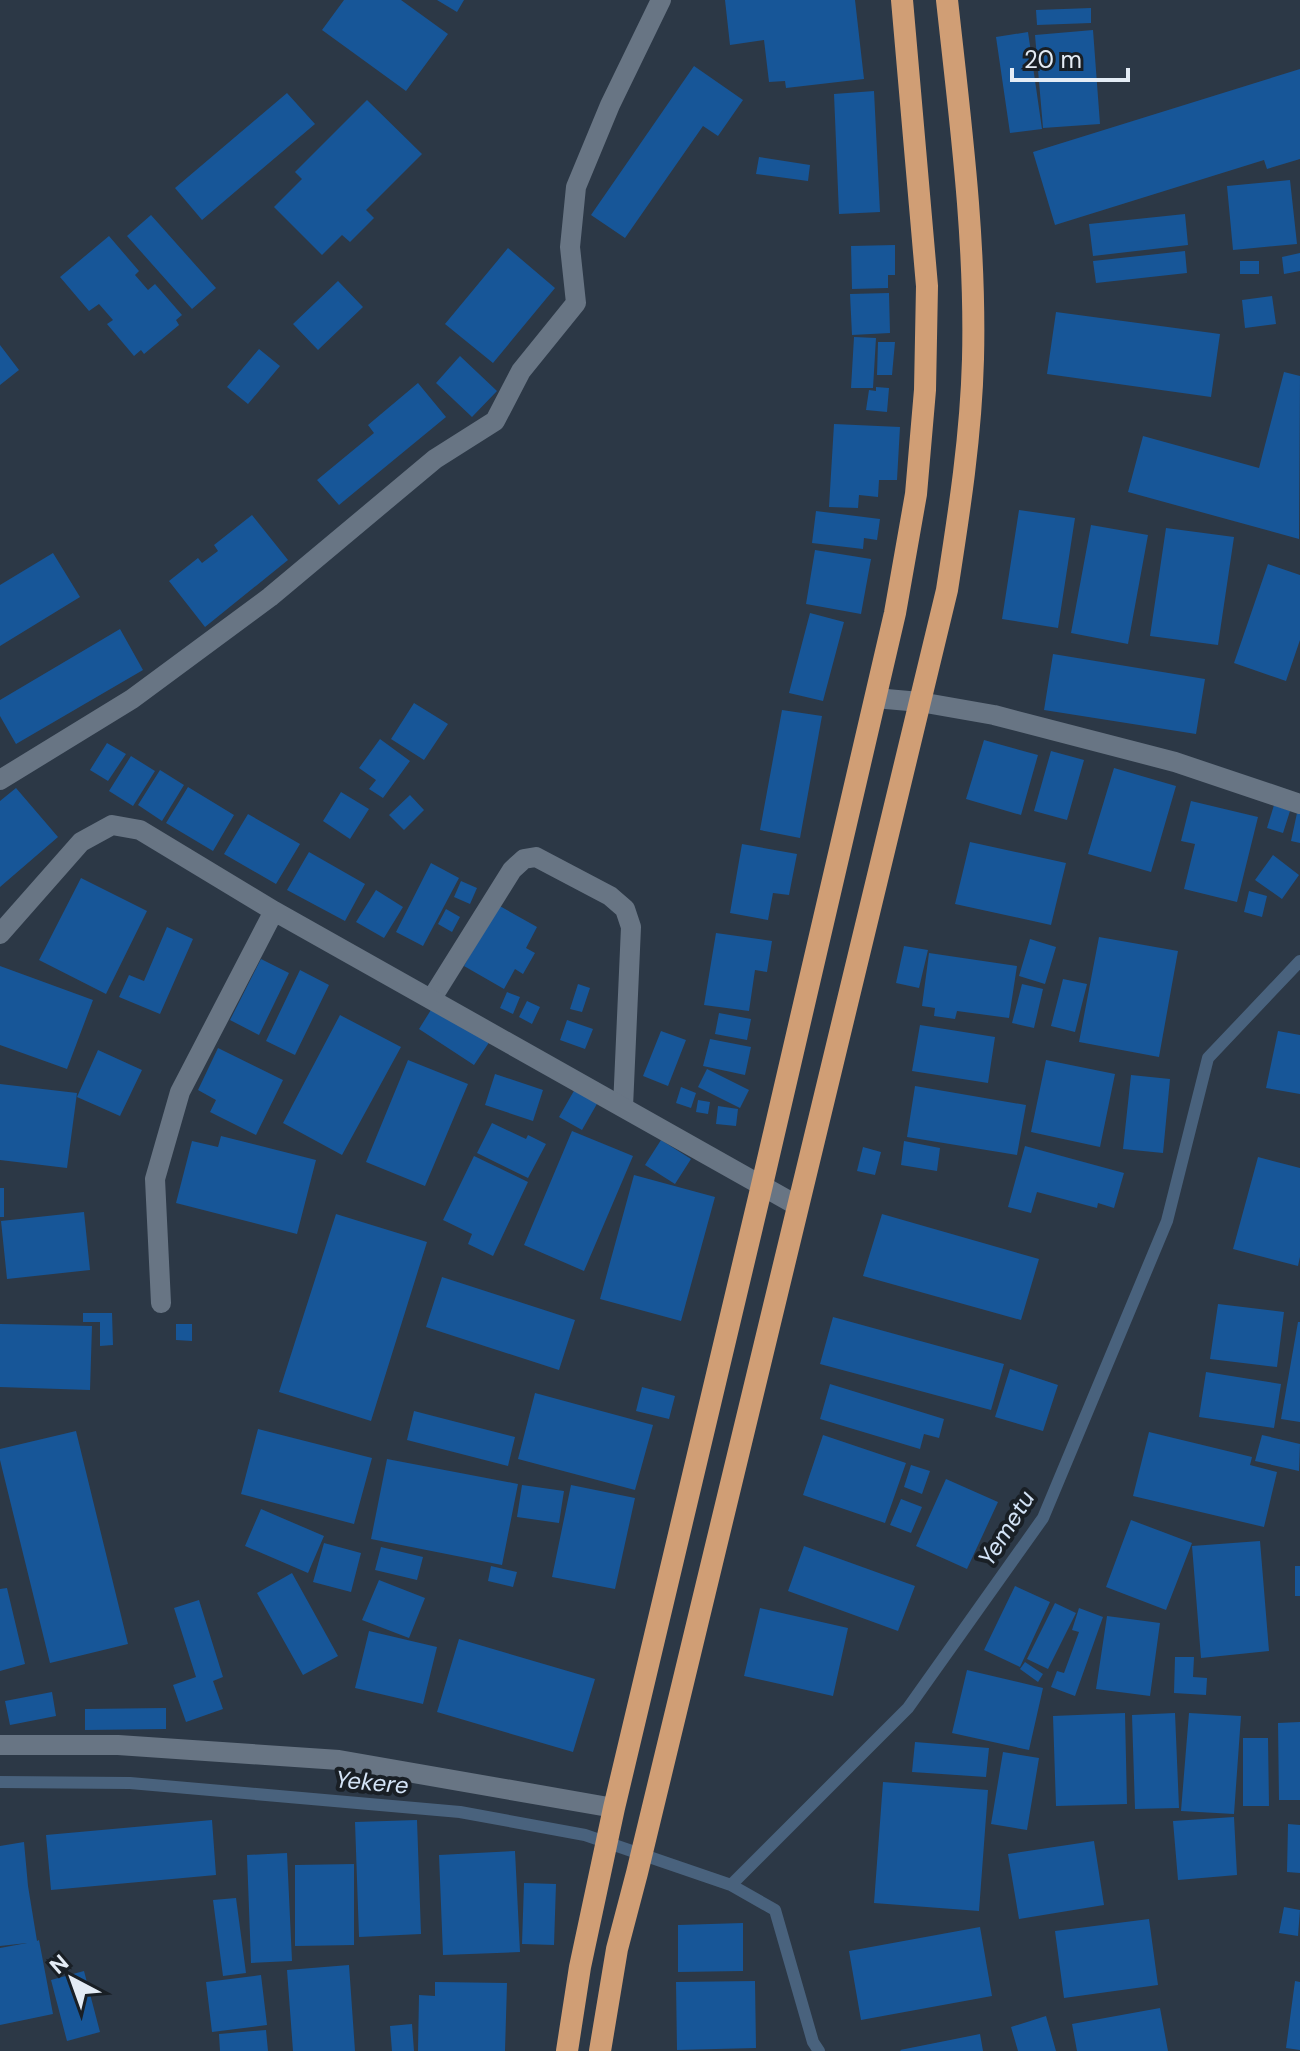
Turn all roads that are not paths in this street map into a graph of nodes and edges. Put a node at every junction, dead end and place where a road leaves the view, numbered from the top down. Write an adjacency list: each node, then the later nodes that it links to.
1 (661, 0): 6 (street)
2 (902, 0): 4 (highway)
3 (947, 0): 5 (highway)
4 (875, 698): 5 (street); 12 (highway)
5 (920, 702): 7 (street); 13 (highway)
6 (0, 780)
7 (1300, 804)
8 (274, 911): 9 (street); 10 (street); 14 (street)
9 (0, 934)
10 (432, 998): 11 (street); 11 (street)
11 (623, 1107): 12 (street)
12 (762, 1185): 13 (street); 16 (highway)
13 (798, 1206): 18 (highway)
14 (161, 1303)
15 (0, 1745): 16 (street)
16 (614, 1808): 17 (highway)
17 (567, 2051)
18 (600, 2051)

